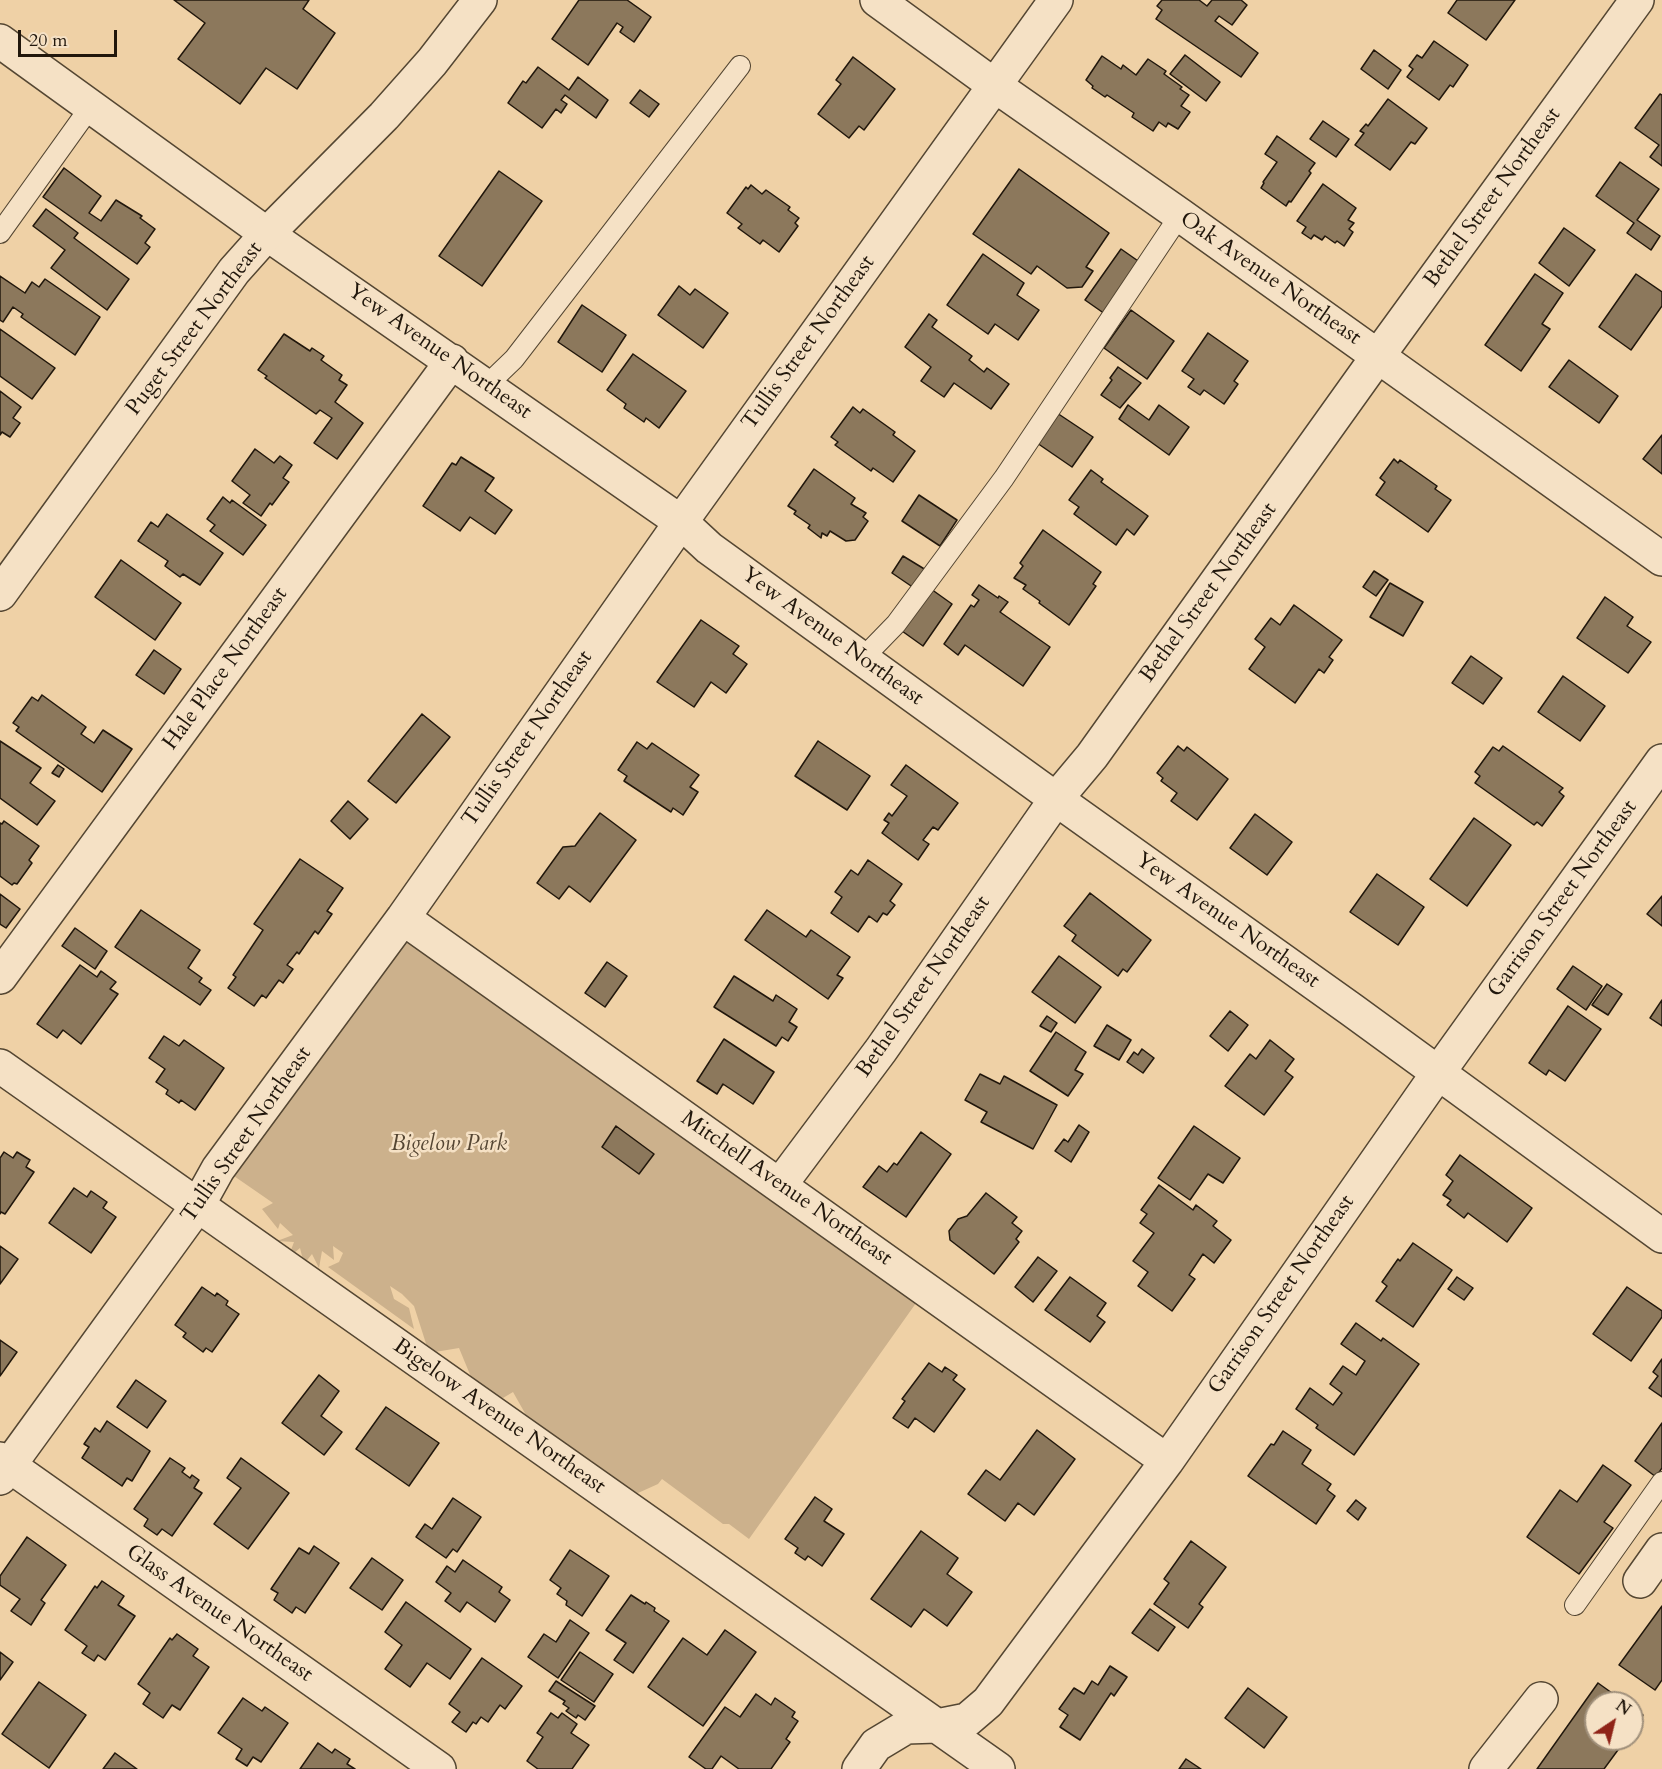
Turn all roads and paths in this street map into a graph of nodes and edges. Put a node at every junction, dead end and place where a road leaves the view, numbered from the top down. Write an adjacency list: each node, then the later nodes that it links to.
1 (480, 0): 11 (street, Puget Street Northeast)
2 (877, 0): 7 (street, Oak Avenue Northeast)
3 (1056, 0): 7 (street, Tullis Street Northeast)
4 (1637, 0): 12 (street, Bethel Street Northeast)
5 (0, 41): 8 (street, Yew Avenue Northeast)
6 (740, 66): 14 (lane)
7 (994, 85): 9 (street, Oak Avenue Northeast); 15 (street, Tullis Street Northeast)
8 (91, 106): 10 (lane); 11 (street, Yew Avenue Northeast)
9 (1180, 215): 12 (street, Oak Avenue Northeast); 18 (lane)
10 (0, 233)
11 (267, 234): 13 (street, Yew Avenue Northeast); 17 (street, Puget Street Northeast)
12 (1378, 356): 16 (street, Oak Avenue Northeast); 20 (street, Bethel Street Northeast)
13 (452, 361): 14 (street, Yew Avenue Northeast); 22 (street, Hale Place Northeast)
14 (487, 385): 15 (street, Yew Avenue Northeast)
15 (681, 522): 18 (street, Yew Avenue Northeast); 21 (street, Tullis Street Northeast)
16 (1662, 559)
17 (0, 594)
18 (862, 659): 20 (street, Yew Avenue Northeast)
19 (1662, 761): 24 (street, Garrison Street Northeast)
20 (1056, 799): 24 (street, Yew Avenue Northeast); 25 (street, Bethel Street Northeast)
21 (403, 918): 25 (street, Mitchell Avenue Northeast); 26 (street, Tullis Street Northeast)
22 (0, 977)
23 (0, 1066): 26 (street, Bigelow Avenue Northeast)
24 (1438, 1073): 27 (street, Yew Avenue Northeast); 28 (street, Garrison Street Northeast)
25 (780, 1185): 28 (street, Mitchell Avenue Northeast)
26 (198, 1205): 29 (street, Tullis Street Northeast); 35 (street, Bigelow Avenue Northeast)
27 (1662, 1236)
28 (1167, 1461): 35 (street, Garrison Street Northeast)
29 (3, 1468): 36 (street, Glass Avenue Northeast)
30 (1662, 1482): 33 (lane)
31 (1662, 1550): 32 (street)
32 (1640, 1581)
33 (1575, 1605)
34 (1541, 1699): 39 (street)
35 (938, 1726): 37 (street, Garrison Street Northeast); 38 (street, Bigelow Avenue Northeast)
36 (439, 1769)
37 (859, 1769)
38 (998, 1769)
39 (1486, 1769)

